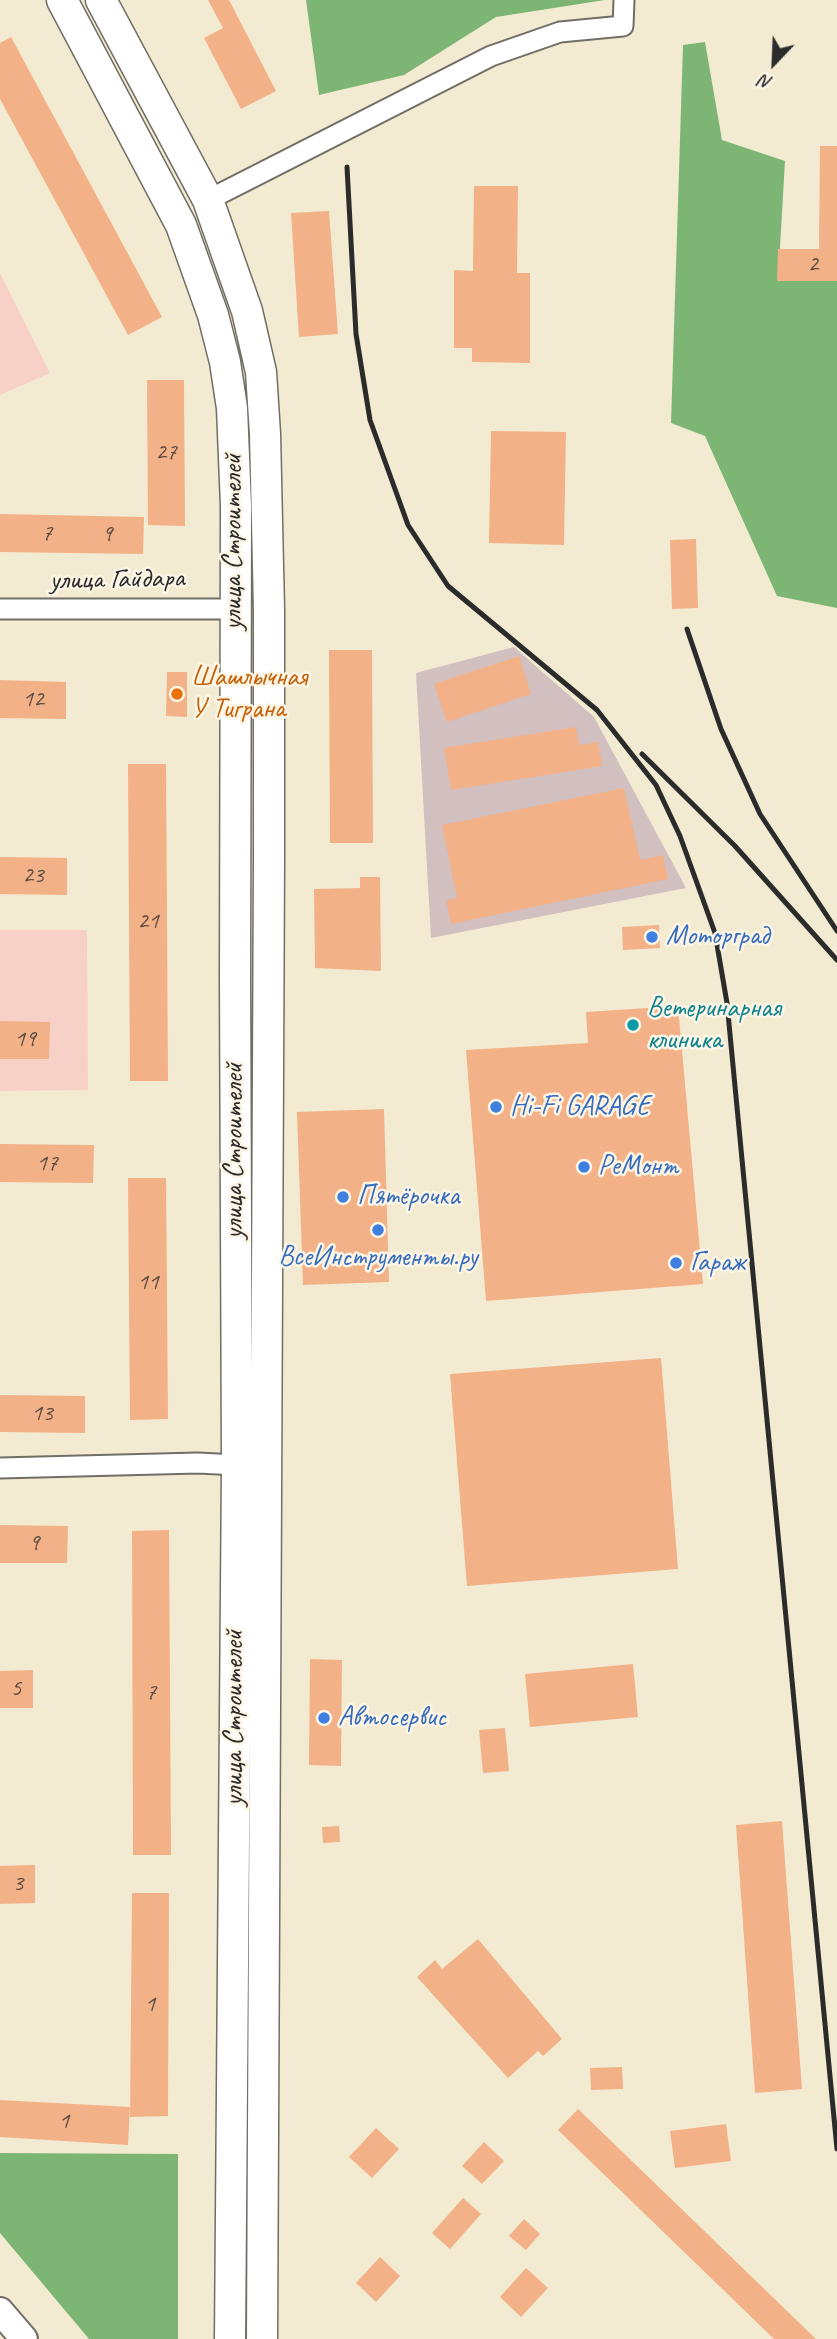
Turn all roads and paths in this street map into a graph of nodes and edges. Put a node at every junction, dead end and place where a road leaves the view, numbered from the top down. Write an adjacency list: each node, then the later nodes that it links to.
1 (62, 0): 6 (main road, улица Строителей)
2 (101, 0): 4 (main road, улица Строителей)
3 (624, 0): 4 (street)
4 (208, 200): 7 (main road, улица Строителей)
5 (0, 609): 6 (street, улица Гайдара)
6 (235, 609): 7 (main road); 8 (main road, улица Строителей)
7 (269, 610): 9 (main road, улица Строителей)
8 (234, 980): 9 (main road); 10 (main road, улица Строителей)
9 (267, 980): 11 (main road, улица Строителей)
10 (237, 1465): 11 (main road); 12 (street); 13 (main road, улица Строителей)
11 (267, 1465): 14 (main road, улица Строителей)
12 (0, 1468)
13 (234, 1802): 14 (main road); 15 (main road, улица Строителей)
14 (265, 1803): 16 (main road, улица Строителей)
15 (233, 1914): 16 (main road); 19 (main road, улица Строителей)
16 (264, 1914): 20 (main road, улица Строителей)
17 (0, 2311): 18 (street)
18 (23, 2339)
19 (230, 2339)
20 (262, 2339)

